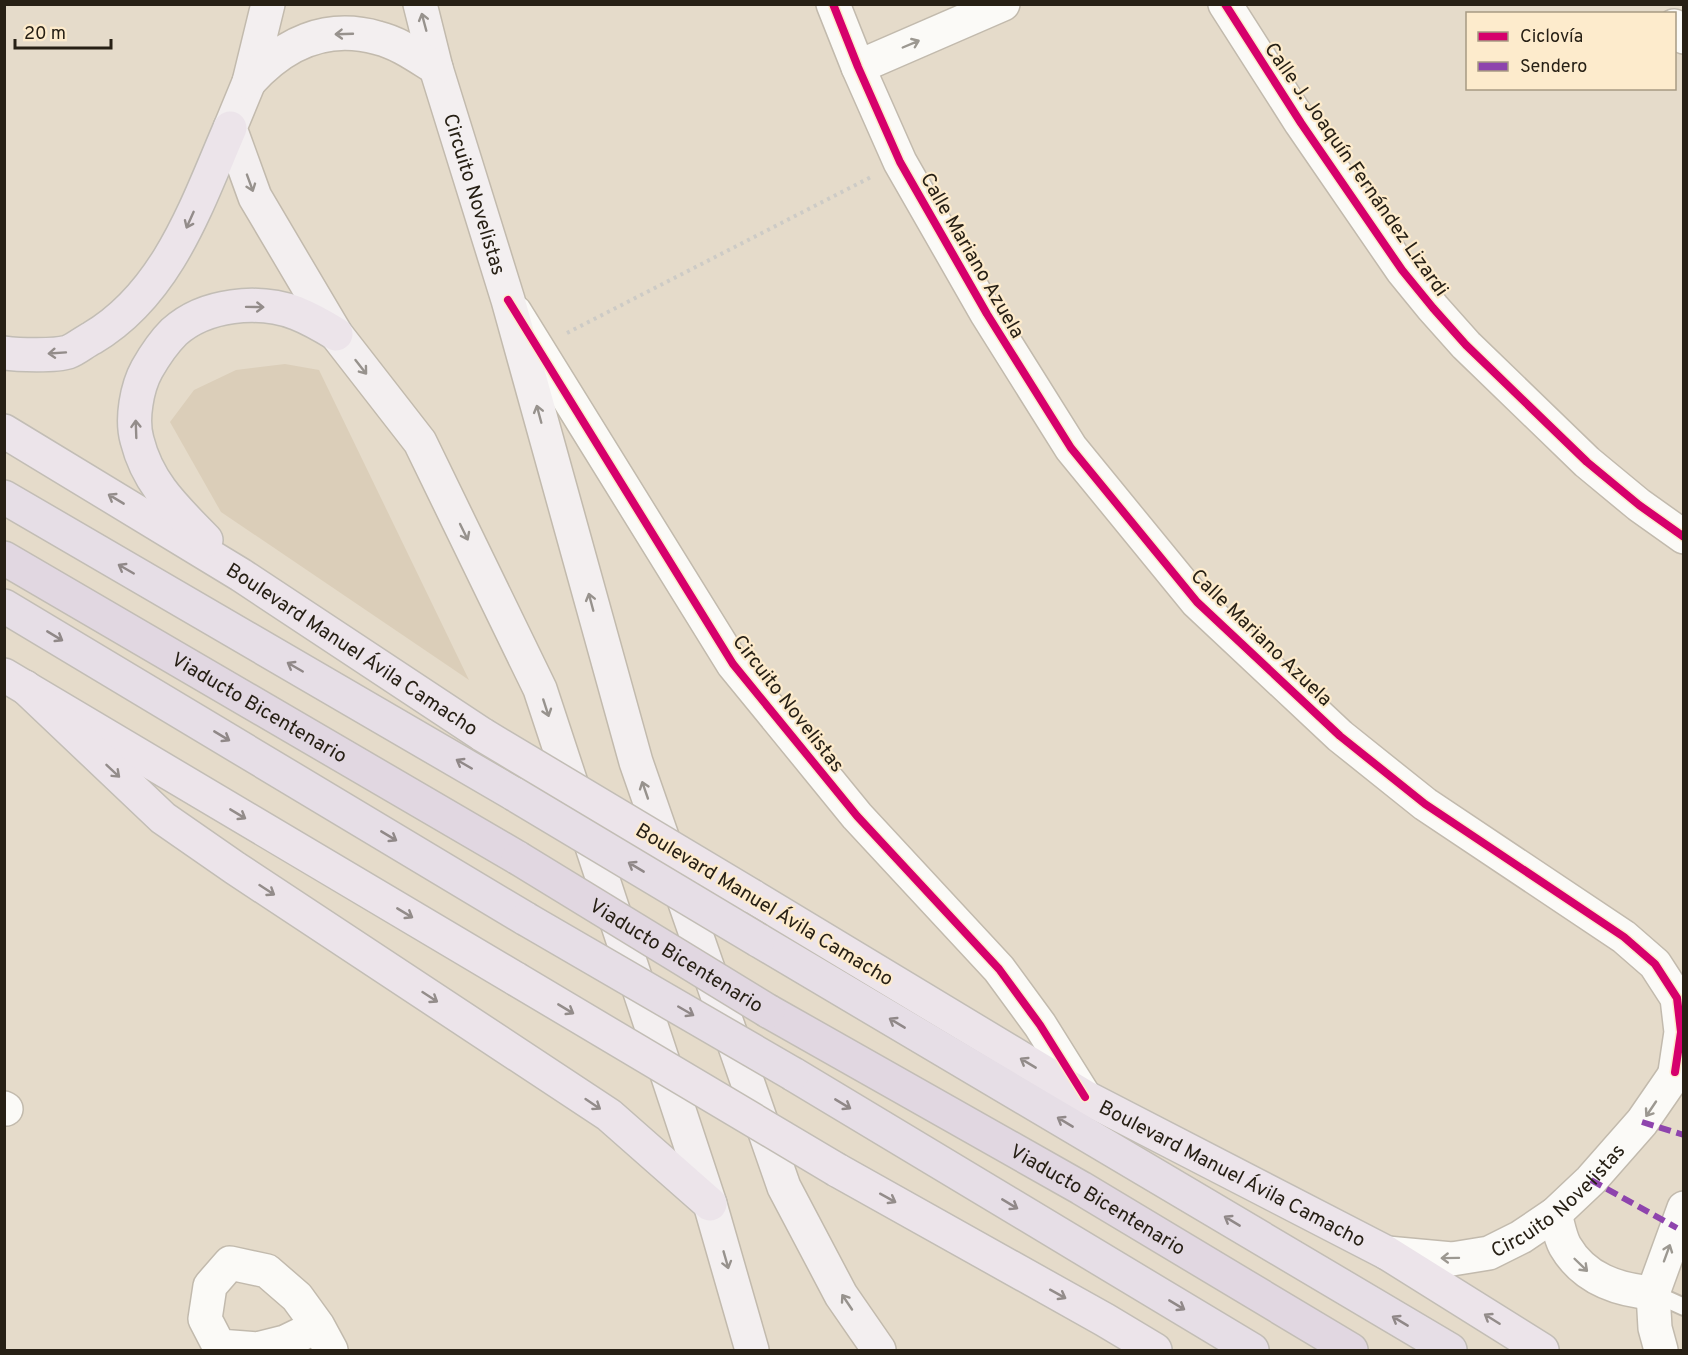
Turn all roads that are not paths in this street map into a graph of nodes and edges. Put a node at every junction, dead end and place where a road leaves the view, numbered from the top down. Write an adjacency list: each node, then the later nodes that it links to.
1 (268, 4): 8 (main road)
2 (420, 4): 7 (main road, Circuito Novelistas, one-way to 2)
3 (833, 4): 6 (street, Calle Mariano Azuela)
4 (1003, 4): 6 (street, one-way to 4)
5 (1225, 4): 15 (street, Calle J. Joaquín Fernández Lizardi)
6 (858, 67): 20 (street, Calle Mariano Azuela)
7 (436, 68): 8 (main road, one-way to 8); 10 (main road, Circuito Novelistas)
8 (249, 82): 9 (main road)
9 (230, 128): 11 (main road, one-way to 11); 12 (main road, one-way to 12)
10 (508, 300): 21 (street, Circuito Novelistas); 31 (main road, one-way to 10)
11 (336, 334): 17 (main road, one-way to 11); 22 (main road, one-way to 22)
12 (4, 353)
13 (4, 431): 17 (main road, Boulevard Manuel Ávila Camacho, one-way to 13)
14 (4, 497): 36 (highway, Boulevard Manuel Ávila Camacho, one-way to 14, bridge)
15 (1683, 537)
16 (4, 558): 35 (highway, Viaducto Bicentenario, bridge)
17 (241, 576): 21 (main road, Boulevard Manuel Ávila Camacho, one-way to 17, bridge)
18 (4, 606): 34 (highway, one-way to 34, bridge)
19 (15, 681): 22 (main road, one-way to 22); 28 (main road, one-way to 28, bridge)
20 (1679, 1066): 24 (street, Circuito Novelistas, one-way to 24)
21 (1085, 1097): 25 (main road, Boulevard Manuel Ávila Camacho)
22 (710, 1204): 30 (main road, one-way to 30)
23 (1683, 1208): 26 (street, one-way to 23)
24 (1556, 1214): 25 (street, Circuito Novelistas, one-way to 25); 26 (street, one-way to 26)
25 (1387, 1253): 37 (main road, Boulevard Manuel Ávila Camacho, one-way to 25)
26 (1653, 1293): 27 (lane); 38 (street)
27 (1683, 1307)
28 (1105, 1320): 32 (main road); 33 (main road)
29 (324, 1338): 29 (street)
30 (752, 1350)
31 (879, 1350)
32 (1129, 1350)
33 (1155, 1350)
34 (1252, 1350)
35 (1351, 1350)
36 (1450, 1350)
37 (1542, 1350)
38 (1661, 1350)

